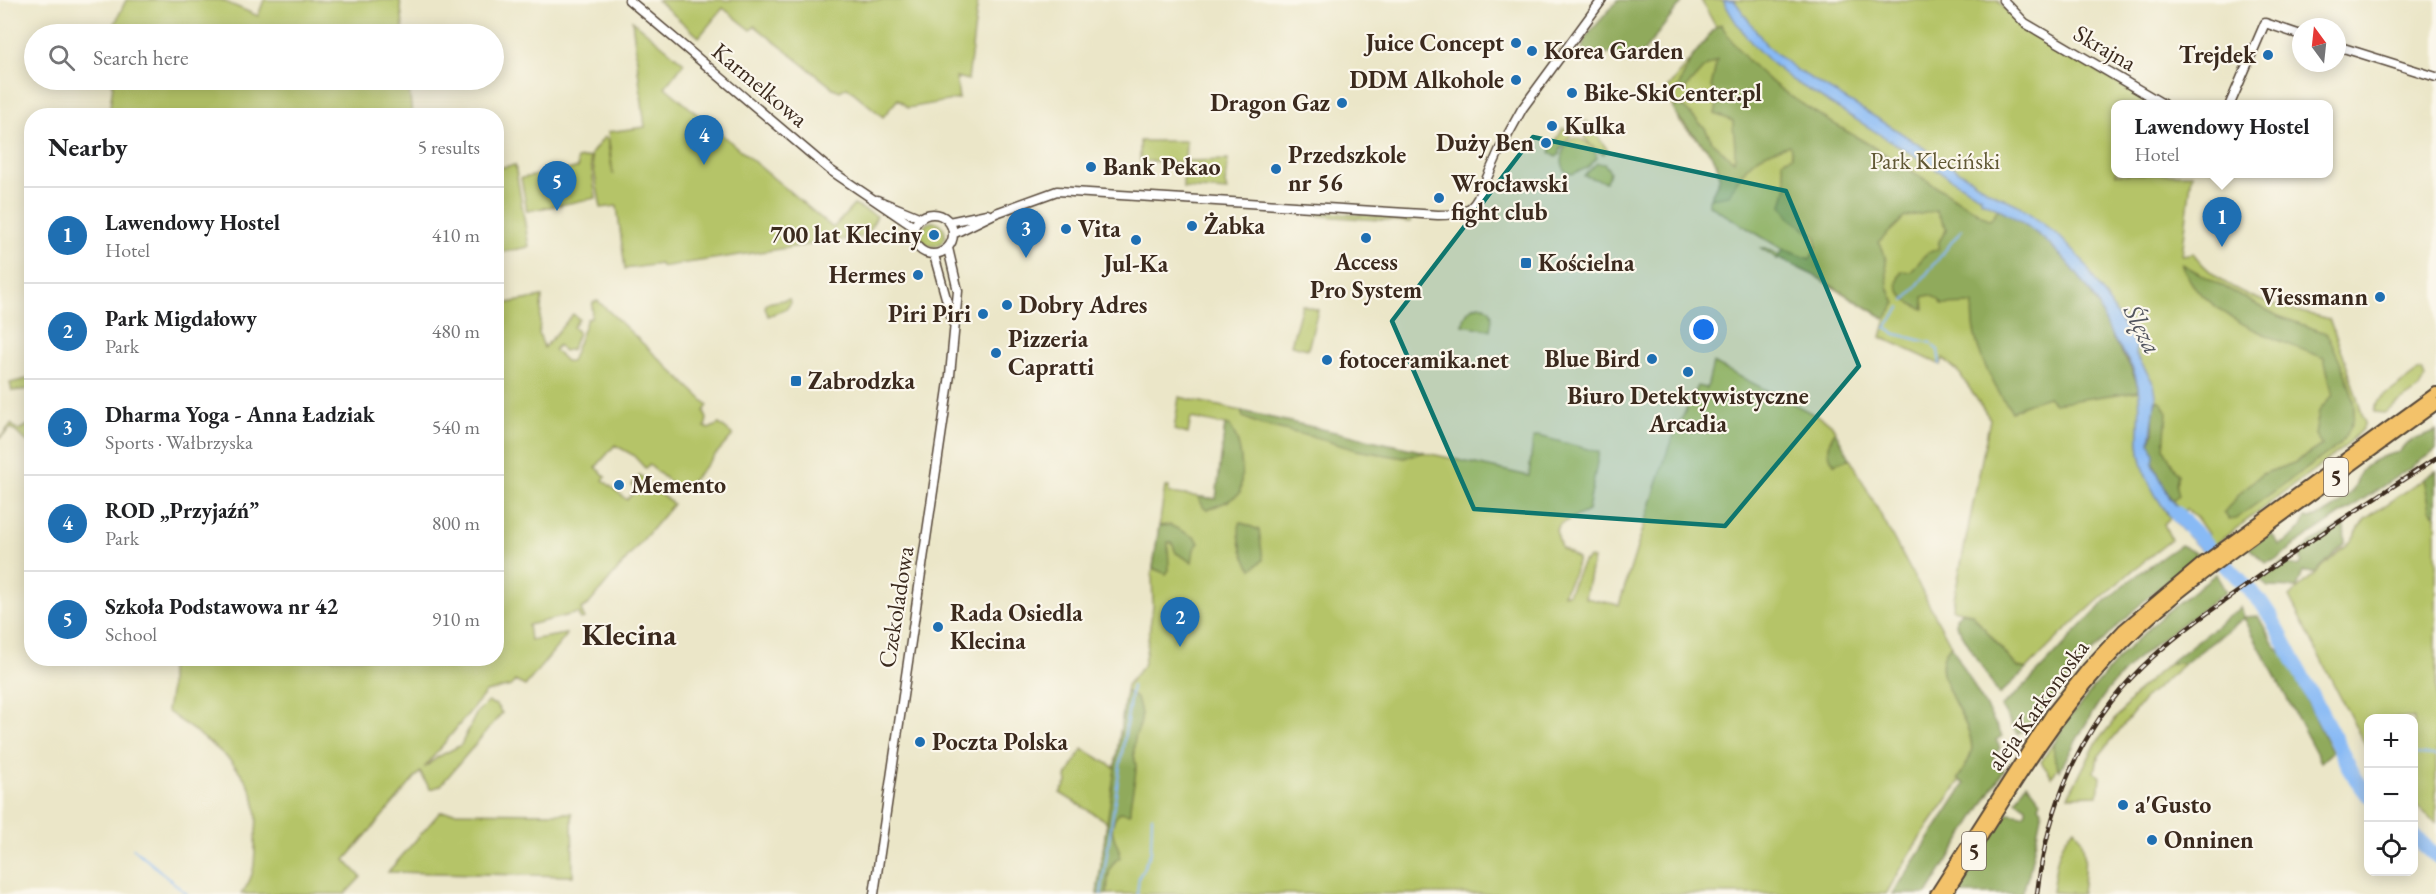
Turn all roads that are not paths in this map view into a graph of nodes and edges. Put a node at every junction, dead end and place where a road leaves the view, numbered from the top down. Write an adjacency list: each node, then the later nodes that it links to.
1 (629, 0): 9 (street, Karmelkowa)
2 (1602, 0): 10 (street)
3 (2003, 0): 7 (street, Skrajna)
4 (2292, 32): 8 (street)
5 (2346, 49): 6 (street)
6 (2436, 77)
7 (2155, 100)
8 (2232, 100)
9 (868, 197): 11 (street, Karmelkowa); 13 (street, Karmelkowa)
10 (996, 213): 12 (street); 14 (street)
11 (921, 218): 12 (street); 13 (street)
12 (950, 222): 14 (street)
13 (914, 227): 16 (street)
14 (953, 234): 15 (street)
15 (948, 248): 16 (street); 17 (street, Czekoladowa)
16 (934, 255): 17 (street, Czekoladowa)
17 (953, 325): 22 (street, Czekoladowa)
18 (2436, 393): 20 (main road, 5)
19 (2436, 404): 20 (main road, 5)
20 (2233, 546): 21 (main road, aleja Karkonoska / 5)
21 (2049, 725): 23 (main road, aleja Karkonoska / 5); 24 (main road, aleja Karkonoska / 5)
22 (874, 894)
23 (1936, 894)
24 (1946, 894)

